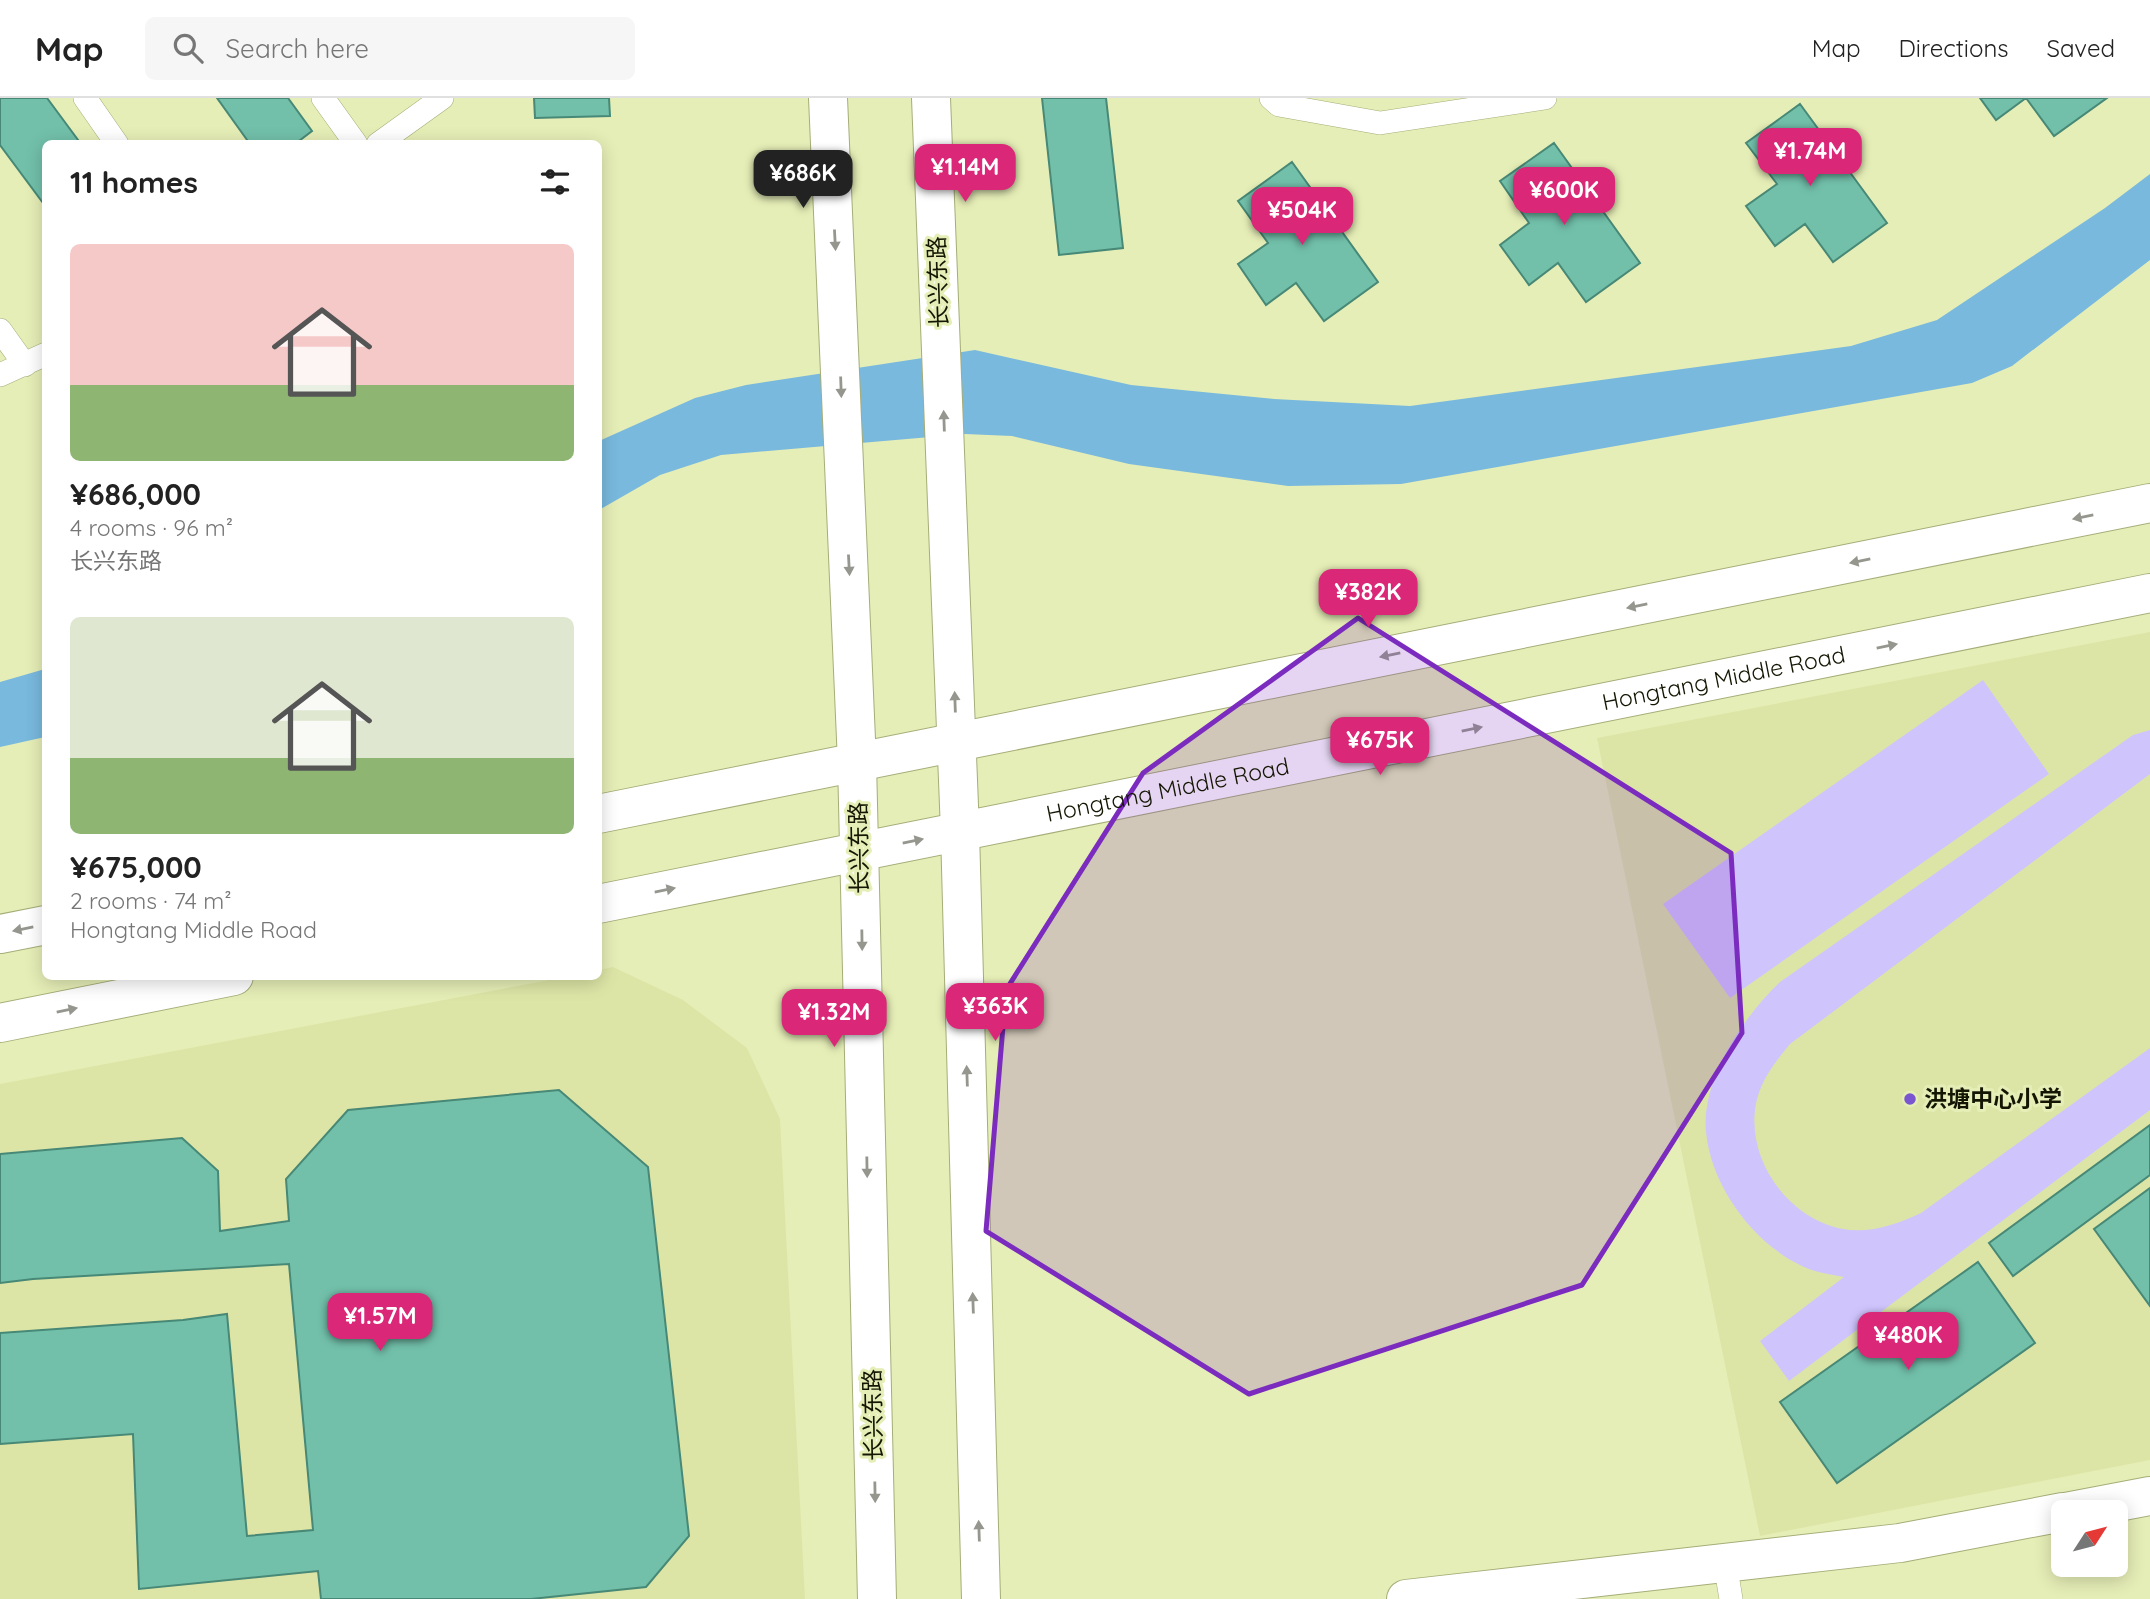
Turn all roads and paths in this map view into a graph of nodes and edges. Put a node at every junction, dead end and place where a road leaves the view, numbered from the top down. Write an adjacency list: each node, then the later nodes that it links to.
1 (85, 98): 8 (lane)
2 (323, 98): 9 (lane)
3 (442, 98): 10 (lane)
4 (828, 98): 18 (main road, 长兴东路, one-way to 18)
5 (931, 98): 17 (main road, 长兴东路, one-way to 5)
6 (1271, 98): 7 (lane)
7 (1545, 98)
8 (114, 140)
9 (353, 140)
10 (384, 140)
11 (0, 330): 13 (lane)
12 (42, 357): 13 (lane)
13 (25, 365): 14 (lane)
14 (0, 375)
15 (2150, 503): 17 (main road, one-way to 17)
16 (2150, 593): 20 (main road, Hongtang Middle Road, one-way to 16)
17 (956, 742): 18 (main road); 20 (main road, 长兴东路)
18 (857, 762): 19 (main road); 21 (main road, 长兴东路)
19 (602, 813)
20 (960, 831): 21 (main road, Hongtang Middle Road, one-way to 20); 32 (main road, 长兴东路, one-way to 20)
21 (859, 851): 22 (main road, Hongtang Middle Road, one-way to 21); 31 (main road, 长兴东路, one-way to 31)
22 (602, 903)
23 (42, 926): 24 (main road, one-way to 24)
24 (0, 934)
25 (214, 980): 26 (main road, one-way to 25)
26 (0, 1023)
27 (2150, 1496): 28 (main road)
28 (2128, 1500)
29 (2051, 1514): 30 (main road)
30 (1728, 1581): 33 (main road)
31 (877, 1599)
32 (981, 1599)
33 (1406, 1599)

